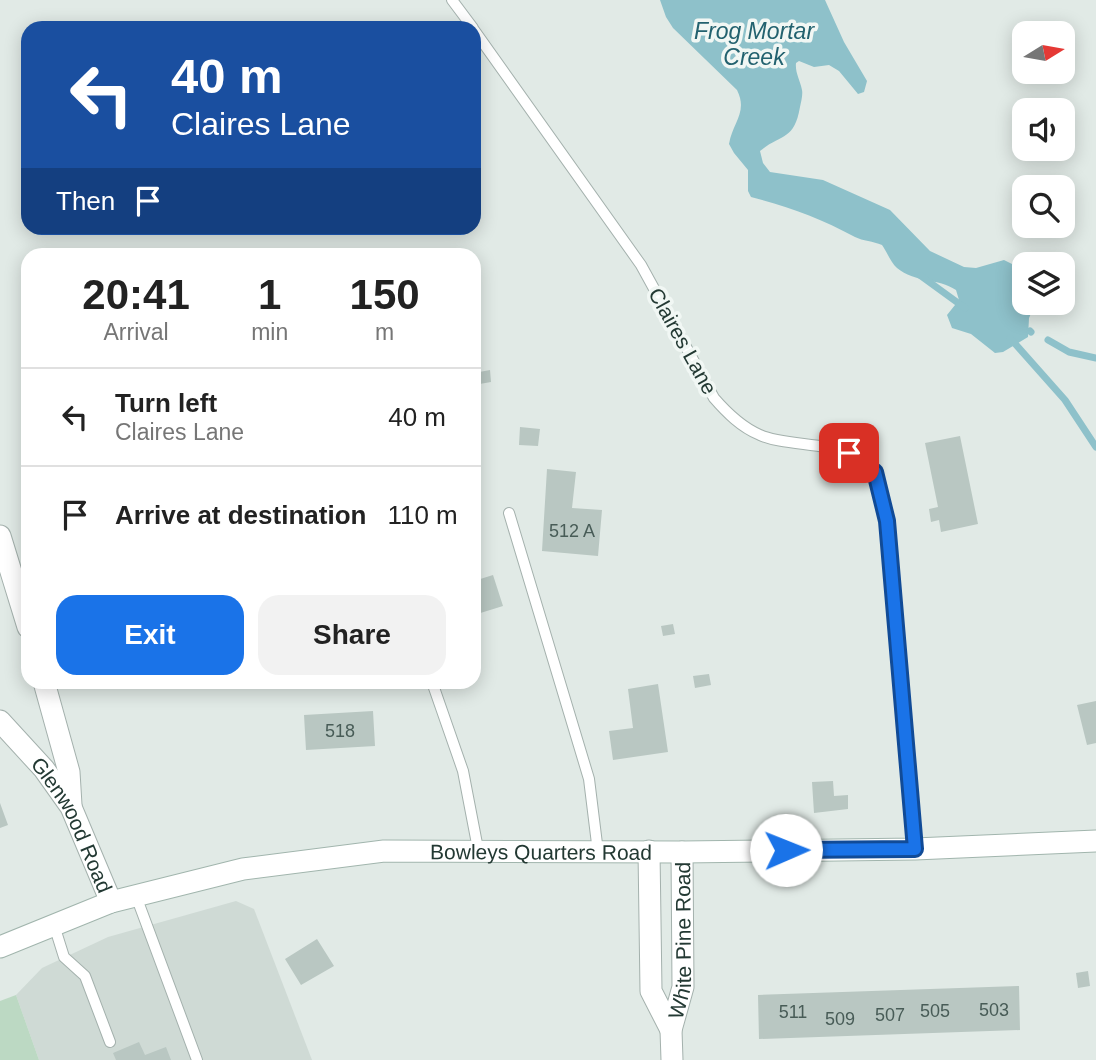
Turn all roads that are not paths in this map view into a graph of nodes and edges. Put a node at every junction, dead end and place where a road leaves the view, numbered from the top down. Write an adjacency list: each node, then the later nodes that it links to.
1 (452, 0): 2 (lane, Claires Lane)
2 (468, 21)
3 (481, 39): 13 (lane, Claires Lane)
4 (509, 513): 15 (lane)
5 (0, 536): 6 (street)
6 (21, 604)
7 (46, 689): 10 (street)
8 (434, 689): 12 (lane)
9 (0, 721): 10 (street, Glenwood Road)
10 (71, 807): 18 (street, Glenwood Road)
11 (1096, 841): 13 (street, Bowleys Quarters Road)
12 (478, 849): 15 (street, Bowleys Quarters Road); 17 (street, Bowleys Quarters Road)
13 (915, 849): 16 (street, Bowleys Quarters Road)
14 (649, 851): 15 (street, Bowleys Quarters Road); 16 (street, Bowleys Quarters Road); 21 (street, White Pine Road)
15 (598, 852)
16 (682, 852): 21 (street, White Pine Road)
17 (136, 896): 18 (street, Bowleys Quarters Road); 23 (lane)
18 (111, 902): 19 (street, Bowleys Quarters Road)
19 (54, 925): 20 (street, Bowleys Quarters Road); 22 (lane)
20 (0, 947)
21 (671, 1030): 24 (street, White Pine Road)
22 (110, 1042)
23 (197, 1060)
24 (672, 1060)

